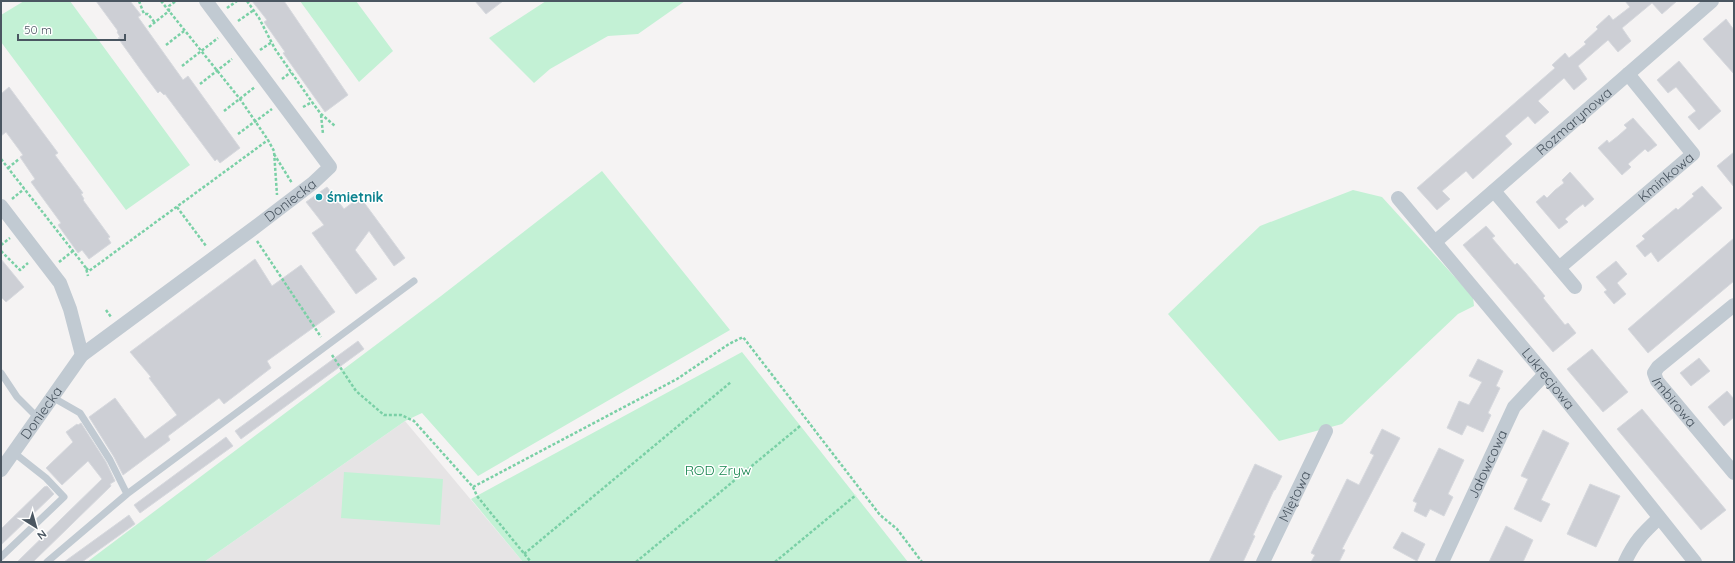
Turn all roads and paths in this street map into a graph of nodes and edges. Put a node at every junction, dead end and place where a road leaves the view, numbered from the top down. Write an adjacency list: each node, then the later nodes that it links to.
1 (139, 1): 11 (path)
2 (162, 1): 10 (path)
3 (176, 1): 10 (path)
4 (206, 1): 13 (street, Doniecka)
5 (237, 1): 9 (path)
6 (247, 1): 8 (path)
7 (1712, 1): 22 (street, Rozmarynowa)
8 (254, 10): 13 (path); 15 (path)
9 (223, 11)
10 (169, 12): 11 (path); 14 (path)
11 (154, 23): 12 (path)
12 (149, 27)
13 (230, 27): 17 (path); 18 (street, Doniecka)
14 (184, 31): 16 (path); 17 (path)
15 (272, 42): 18 (path); 21 (path)
16 (166, 45)
17 (201, 51): 19 (path); 20 (path)
18 (249, 52): 20 (path); 47 (street, Doniecka)
19 (182, 66)
20 (217, 70): 24 (path); 26 (path)
21 (291, 72): 23 (path); 27 (path)
22 (1628, 74): 42 (street, Rozmarynowa); 55 (street, Kminkowa)
23 (276, 83)
24 (200, 84)
25 (257, 86): 26 (path)
26 (240, 99): 29 (path); 32 (path)
27 (312, 102): 30 (path); 31 (path)
28 (273, 108): 32 (path)
29 (224, 111)
30 (297, 111)
31 (321, 114): 33 (path); 35 (path)
32 (256, 121): 34 (path); 36 (path)
33 (335, 126)
34 (238, 134)
35 (323, 138)
36 (268, 140): 37 (path); 46 (path)
37 (274, 154): 41 (path); 43 (path)
38 (1, 159): 40 (path)
39 (19, 160): 40 (path)
40 (8, 168): 54 (path)
41 (294, 186)
42 (1494, 192): 49 (street, Rozmarynowa); 55 (street)
43 (277, 198)
44 (1398, 198): 49 (street, Lukrecjowa)
45 (1, 206): 63 (street)
46 (177, 207): 51 (path); 54 (path)
47 (250, 231): 62 (path); 63 (street, Doniecka)
48 (14, 235): 50 (path)
49 (1435, 242): 65 (street, Lukrecjowa)
50 (1, 245)
51 (208, 249)
52 (1, 250): 53 (path)
53 (32, 260)
54 (86, 268): 56 (path)
55 (1559, 268): 58 (street)
56 (88, 276)
57 (414, 281): 62 (lane)
58 (1575, 287)
59 (1734, 305): 73 (street, Imbirowa)
60 (106, 310): 61 (path)
61 (112, 320)
62 (327, 346): 74 (path); 75 (lane)
63 (82, 355): 67 (street, Doniecka)
64 (1, 372): 68 (lane)
65 (1545, 374): 77 (street, Lukrecjowa); 86 (street, Jałowcowa)
66 (731, 382): 78 (path)
67 (52, 397): 68 (street, Doniecka); 75 (lane)
68 (38, 418): 71 (street, Doniecka)
69 (800, 426): 82 (path)
70 (1326, 431): 85 (street, Miętowa)
71 (13, 452): 72 (street, Doniecka); 79 (lane)
72 (1, 470)
73 (1734, 473)
74 (473, 487): 78 (path); 84 (path)
75 (127, 494): 80 (lane)
76 (856, 495): 83 (path)
77 (1659, 518): 87 (street); 88 (street, Lukrecjowa)
78 (524, 554): 81 (path)
79 (1, 557)
80 (47, 562)
81 (531, 562)
82 (636, 562)
83 (775, 562)
84 (922, 562)
85 (1263, 562)
86 (1442, 562)
87 (1625, 562)
88 (1695, 562)

